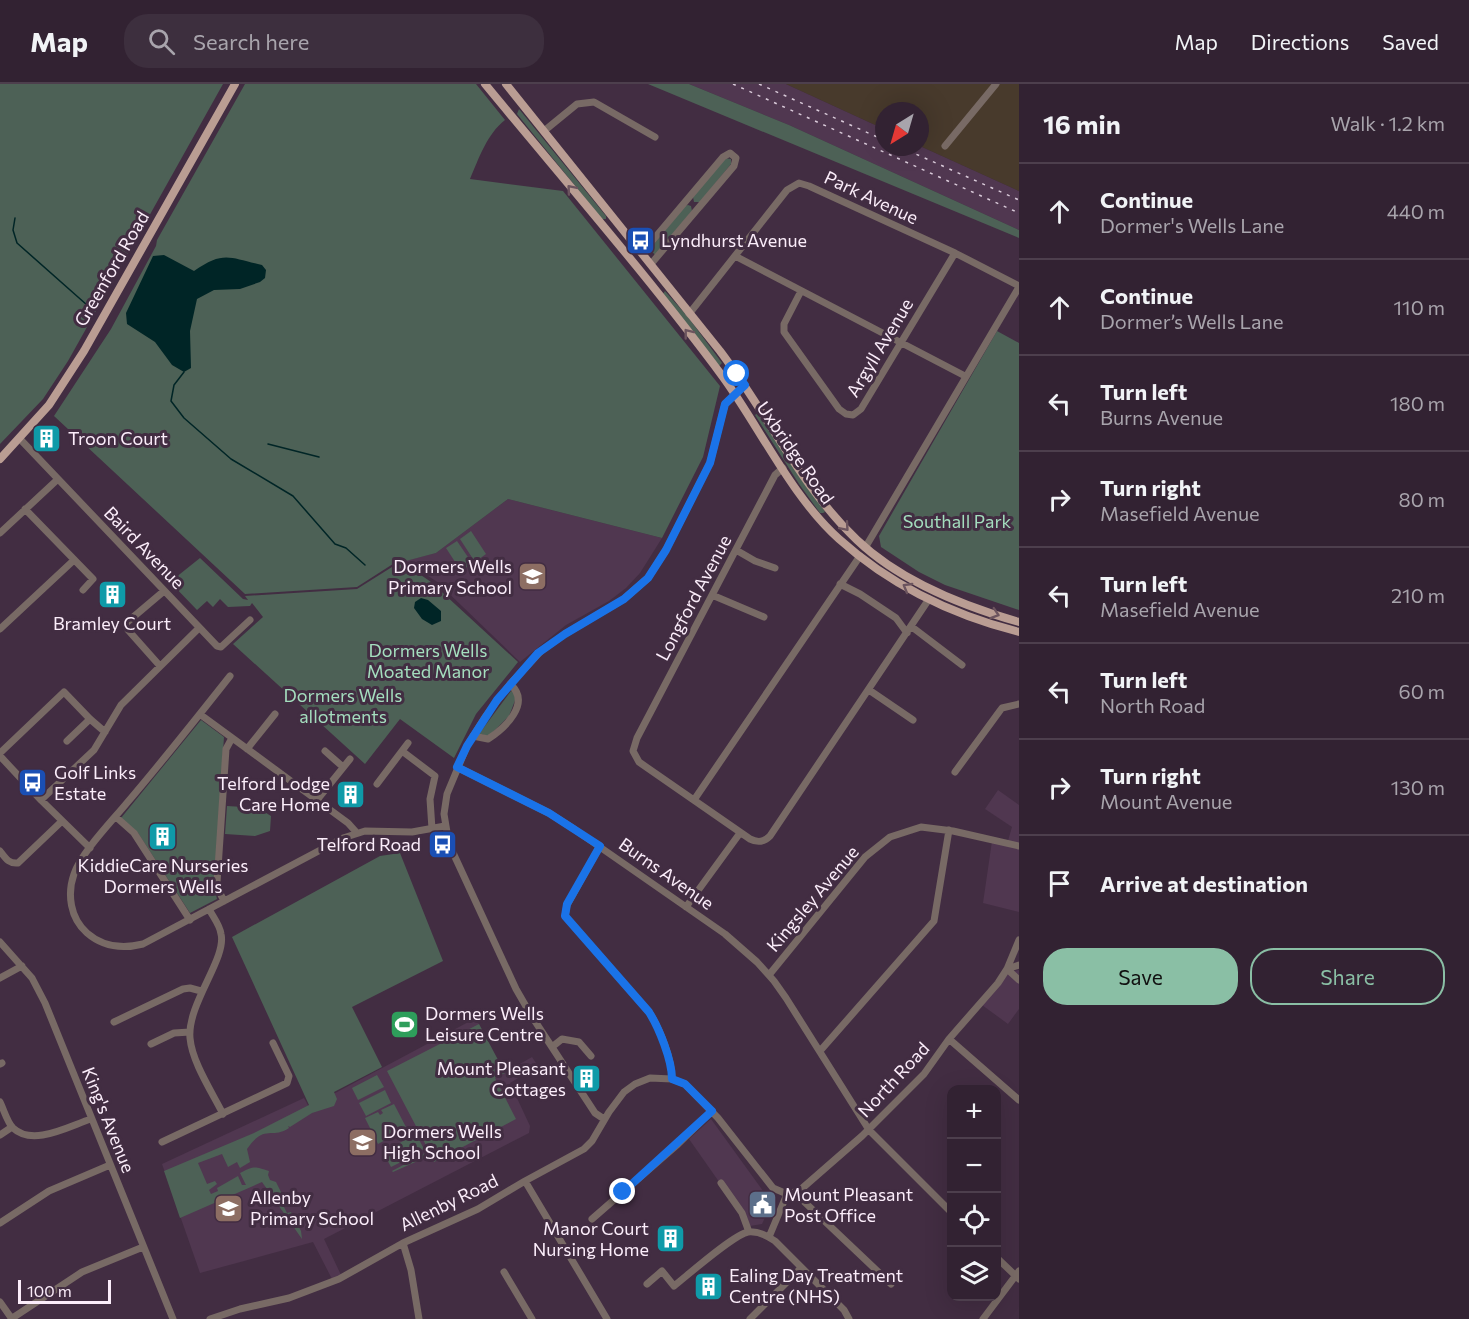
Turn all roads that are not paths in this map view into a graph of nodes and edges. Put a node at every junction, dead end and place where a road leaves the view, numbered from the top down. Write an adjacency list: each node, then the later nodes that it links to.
1 (236, 84): 25 (main road, Greenford Road)
2 (485, 84): 6 (main road, Uxbridge Road)
3 (506, 84): 5 (main road, Uxbridge Road)
4 (996, 84): 9 (street)
5 (524, 105): 6 (main road); 7 (main road, Uxbridge Road)
6 (511, 115): 11 (main road, Uxbridge Road, one-way to 6)
7 (544, 131): 8 (street); 10 (main road, Uxbridge Road)
8 (655, 137)
9 (945, 146)
10 (610, 213): 11 (main road); 12 (main road, Uxbridge Road)
11 (598, 221): 19 (main road, Uxbridge Road)
12 (642, 253): 15 (main road, Uxbridge Road); 15 (street)
13 (955, 253): 14 (street, Park Avenue); 17 (street, Park Avenue); 21 (street, Argyll Avenue)
14 (735, 256): 18 (street); 20 (street, Park Avenue)
15 (651, 264): 16 (main road, Uxbridge Road)
16 (667, 284): 19 (main road); 20 (main road, Uxbridge Road)
17 (1019, 286): 22 (street)
18 (801, 291): 21 (street); 21 (street, Argyll Avenue)
19 (657, 293): 24 (main road, Uxbridge Road, one-way to 19)
20 (689, 314): 23 (main road, Uxbridge Road)
21 (901, 343): 22 (street)
22 (965, 376): 33 (street)
23 (745, 385): 24 (street); 30 (main road, Uxbridge Road)
24 (734, 394): 27 (main road, Uxbridge Road); 55 (street)
25 (20, 440): 26 (main road, Greenford Road); 28 (street, Baird Avenue)
26 (0, 459)
27 (783, 468): 31 (main road, Uxbridge Road); 34 (street, Longford Avenue)
28 (58, 479): 29 (street); 40 (street, Baird Avenue)
29 (25, 509): 32 (street); 36 (street)
30 (832, 512): 31 (main road); 33 (main road, Uxbridge Road, one-way to 33)
31 (822, 520): 35 (main road, Uxbridge Road)
32 (0, 533)
33 (865, 548): 43 (main road, Uxbridge Road)
34 (736, 550): 37 (street); 41 (street, Longford Avenue)
35 (860, 556): 38 (street); 42 (main road, Uxbridge Road, one-way to 35)
36 (74, 560): 39 (street); 49 (street)
37 (775, 568)
38 (840, 584): 50 (street); 80 (street)
39 (83, 590)
40 (164, 591): 48 (street, Baird Avenue); 53 (street)
41 (712, 595): 44 (street); 80 (street, Longford Avenue)
42 (929, 599): 45 (main road, Uxbridge Road); 50 (street)
43 (973, 606): 45 (main road); 47 (main road, Uxbridge Road, one-way to 47)
44 (764, 617)
45 (969, 617): 51 (main road, Uxbridge Road)
46 (250, 620): 48 (street, Baird Avenue)
47 (1019, 622)
48 (199, 628): 53 (street)
49 (0, 629)
50 (909, 630): 52 (street); 56 (street)
51 (1019, 632)
52 (962, 665)
53 (160, 666): 62 (street)
54 (230, 676): 59 (street)
55 (510, 684): 63 (street); 63 (street)
56 (869, 690): 61 (street); 86 (street)
57 (1019, 704): 74 (street)
58 (275, 714): 67 (street)
59 (201, 716): 64 (street); 81 (street)
60 (90, 719): 62 (street); 65 (street); 70 (street)
61 (913, 720)
62 (105, 732): 78 (street)
63 (473, 736): 73 (street)
64 (232, 738): 67 (street); 92 (street)
65 (67, 741)
66 (408, 743): 69 (street)
67 (247, 749): 79 (street)
68 (325, 751): 72 (street)
69 (402, 751): 75 (street); 76 (street)
70 (0, 755): 78 (street)
71 (350, 759): 72 (street)
72 (343, 767): 79 (street)
73 (457, 767): 77 (street); 88 (street, Burns Avenue)
74 (955, 772)
75 (435, 776): 77 (street); 84 (street)
76 (377, 784)
77 (450, 784): 83 (street)
78 (41, 800): 82 (street)
79 (317, 800): 87 (street)
80 (694, 800): 86 (street)
81 (116, 817): 90 (street); 95 (street)
82 (62, 821): 90 (street); 91 (street)
83 (445, 826): 84 (street); 110 (street)
84 (432, 829): 87 (street)
85 (949, 830): 89 (street, Kingsley Avenue); 101 (street, Kingsley Avenue); 111 (street)
86 (740, 832): 93 (street)
87 (357, 833): 92 (street)
88 (600, 846): 93 (street, Burns Avenue); 113 (street)
89 (1019, 846)
90 (90, 848): 95 (street)
91 (0, 851)
92 (224, 901): 94 (street)
93 (686, 907): 101 (street, Burns Avenue)
94 (209, 909): 95 (street); 104 (street)
95 (190, 920)
96 (1019, 940): 100 (street, North Road)
97 (0, 942): 99 (street, King's Avenue)
98 (1019, 965): 100 (street)
99 (22, 966): 102 (street); 118 (street, King's Avenue)
100 (1007, 969): 103 (street); 107 (street, North Road)
101 (769, 975): 111 (street, Burns Avenue)
102 (0, 978)
103 (1019, 980)
104 (201, 991): 105 (street); 106 (street)
105 (114, 1022)
106 (190, 1032): 109 (street); 117 (street)
107 (949, 1039): 114 (street); 121 (street, North Road)
108 (273, 1043): 117 (street)
109 (151, 1044)
110 (552, 1047): 112 (street); 119 (street)
111 (820, 1051): 121 (street, Burns Avenue)
112 (591, 1056)
113 (672, 1079): 116 (street); 119 (street, Allenby Road)
114 (1019, 1100)
115 (0, 1102): 120 (street)
116 (712, 1111): 128 (street); 130 (street)
117 (223, 1114): 123 (street)
118 (91, 1119): 120 (street); 124 (street, King's Avenue)
119 (604, 1119): 125 (street, Allenby Road)
120 (12, 1127): 122 (street)
121 (868, 1130): 127 (street, North Road); 129 (street, Burns Avenue)
122 (0, 1135)
123 (162, 1142)
124 (110, 1165): 131 (street); 135 (street, King's Avenue)
125 (525, 1181): 134 (street, Allenby Road); 148 (street)
126 (721, 1183): 132 (street)
127 (795, 1193): 128 (street, North Road); 141 (street)
128 (787, 1194): 133 (street)
129 (947, 1208)
130 (592, 1219)
131 (0, 1223)
132 (749, 1232): 133 (street); 140 (street)
133 (769, 1237): 137 (street)
134 (403, 1243): 145 (street, Allenby Road); 146 (street)
135 (143, 1247): 143 (street); 144 (street, King's Avenue)
136 (1001, 1261): 139 (street)
137 (801, 1268): 149 (street); 150 (street)
138 (504, 1272): 147 (street)
139 (1018, 1275): 151 (street)
140 (648, 1284)
141 (891, 1284)
142 (0, 1302): 143 (street)
143 (11, 1319)
144 (173, 1319)
145 (210, 1319)
146 (419, 1319)
147 (532, 1319)
148 (607, 1319)
149 (750, 1319)
150 (849, 1319)
151 (983, 1319)

